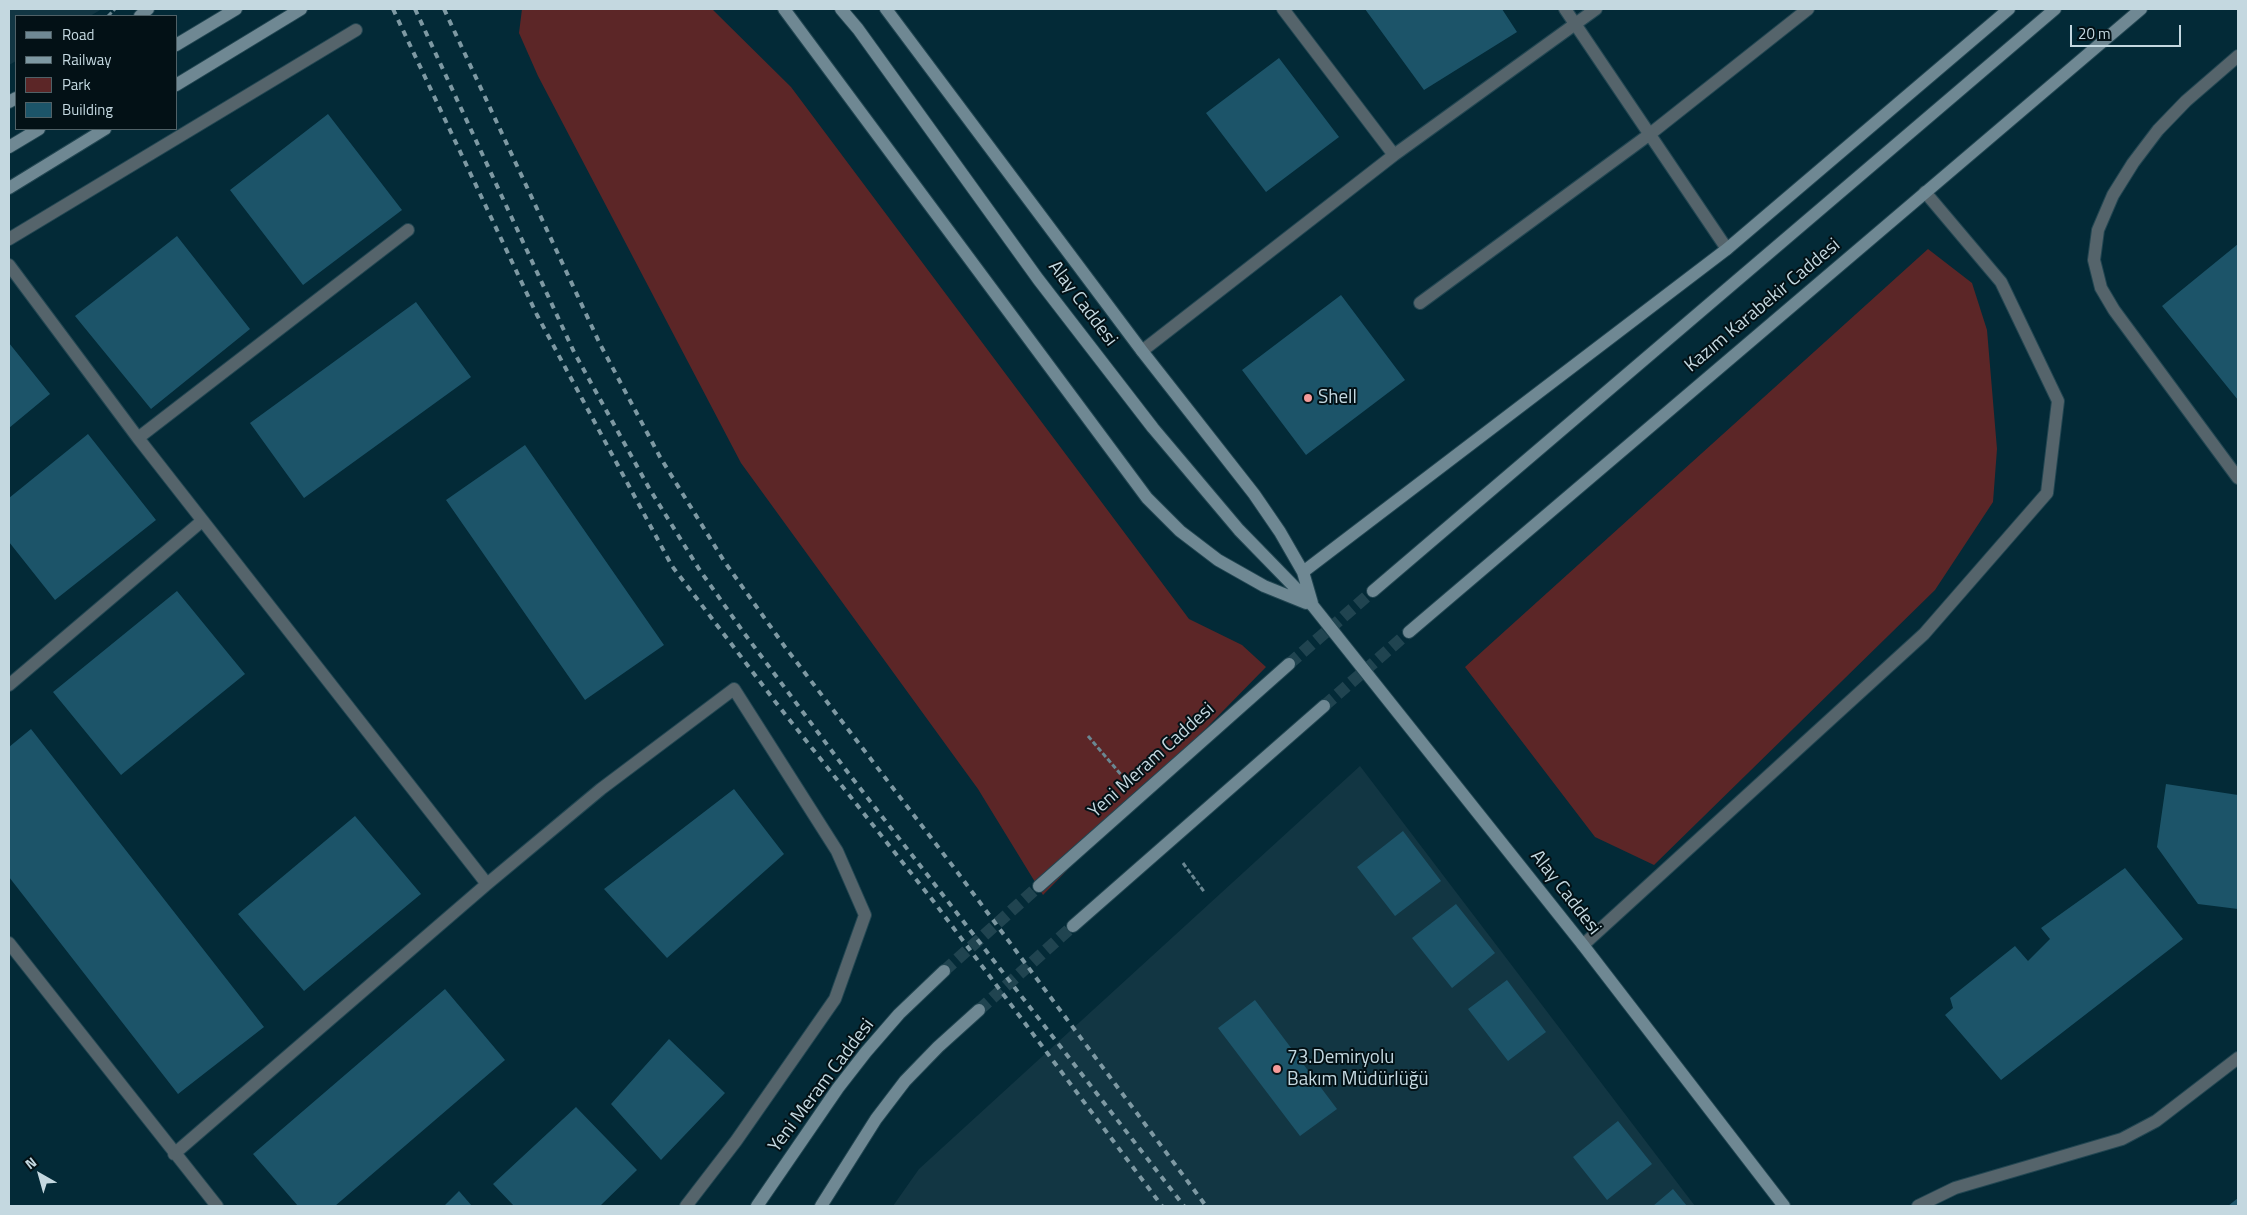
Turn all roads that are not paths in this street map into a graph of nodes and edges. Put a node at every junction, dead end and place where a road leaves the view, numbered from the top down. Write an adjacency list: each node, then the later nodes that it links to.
1 (236, 9): 15 (main road)
2 (301, 9): 17 (main road)
3 (784, 9): 36 (main road)
4 (841, 9): 36 (main road, Alay Caddesi)
5 (886, 9): 30 (main road, Alay Caddesi)
6 (1283, 9): 22 (street)
7 (1566, 9): 13 (street)
8 (1596, 9): 13 (street)
9 (1808, 9): 20 (street)
10 (2009, 9): 27 (main road)
11 (2055, 9): 35 (main road, Kazım Karabekir Caddesi)
12 (2141, 9): 24 (main road, Kazım Karabekir Caddesi)
13 (1576, 24): 20 (street); 22 (street)
14 (356, 30): 26 (street)
15 (178, 44)
16 (2238, 56): 32 (street)
17 (178, 84)
18 (36, 130): 21 (main road)
19 (103, 130): 23 (main road)
20 (1650, 134): 27 (street); 29 (street)
21 (9, 147)
22 (1394, 154): 30 (street)
23 (9, 188)
24 (1925, 192): 37 (main road, Kazım Karabekir Caddesi); 45 (street)
25 (408, 230): 31 (street)
26 (9, 238)
27 (1727, 249): 34 (main road)
28 (9, 265): 31 (street)
29 (1420, 303)
30 (1142, 352): 34 (main road, Alay Caddesi)
31 (138, 438): 33 (street)
32 (2238, 478)
33 (202, 521): 39 (street); 41 (street)
34 (1303, 572): 36 (main road, Alay Caddesi)
35 (1373, 590)
36 (1313, 606): 45 (main road, Alay Caddesi)
37 (1409, 632)
38 (1289, 664): 42 (main road, Yeni Meram Caddesi)
39 (9, 685)
40 (1324, 706): 43 (main road)
41 (487, 884): 49 (street); 51 (street)
42 (1039, 886)
43 (1073, 926)
44 (9, 943): 49 (street)
45 (1583, 945): 54 (main road, Alay Caddesi)
46 (944, 971): 52 (main road, Yeni Meram Caddesi)
47 (979, 1010): 53 (main road)
48 (2238, 1058): 55 (street)
49 (174, 1154): 50 (street)
50 (217, 1206)
51 (686, 1206)
52 (758, 1206)
53 (821, 1206)
54 (1784, 1206)
55 (1918, 1206)

